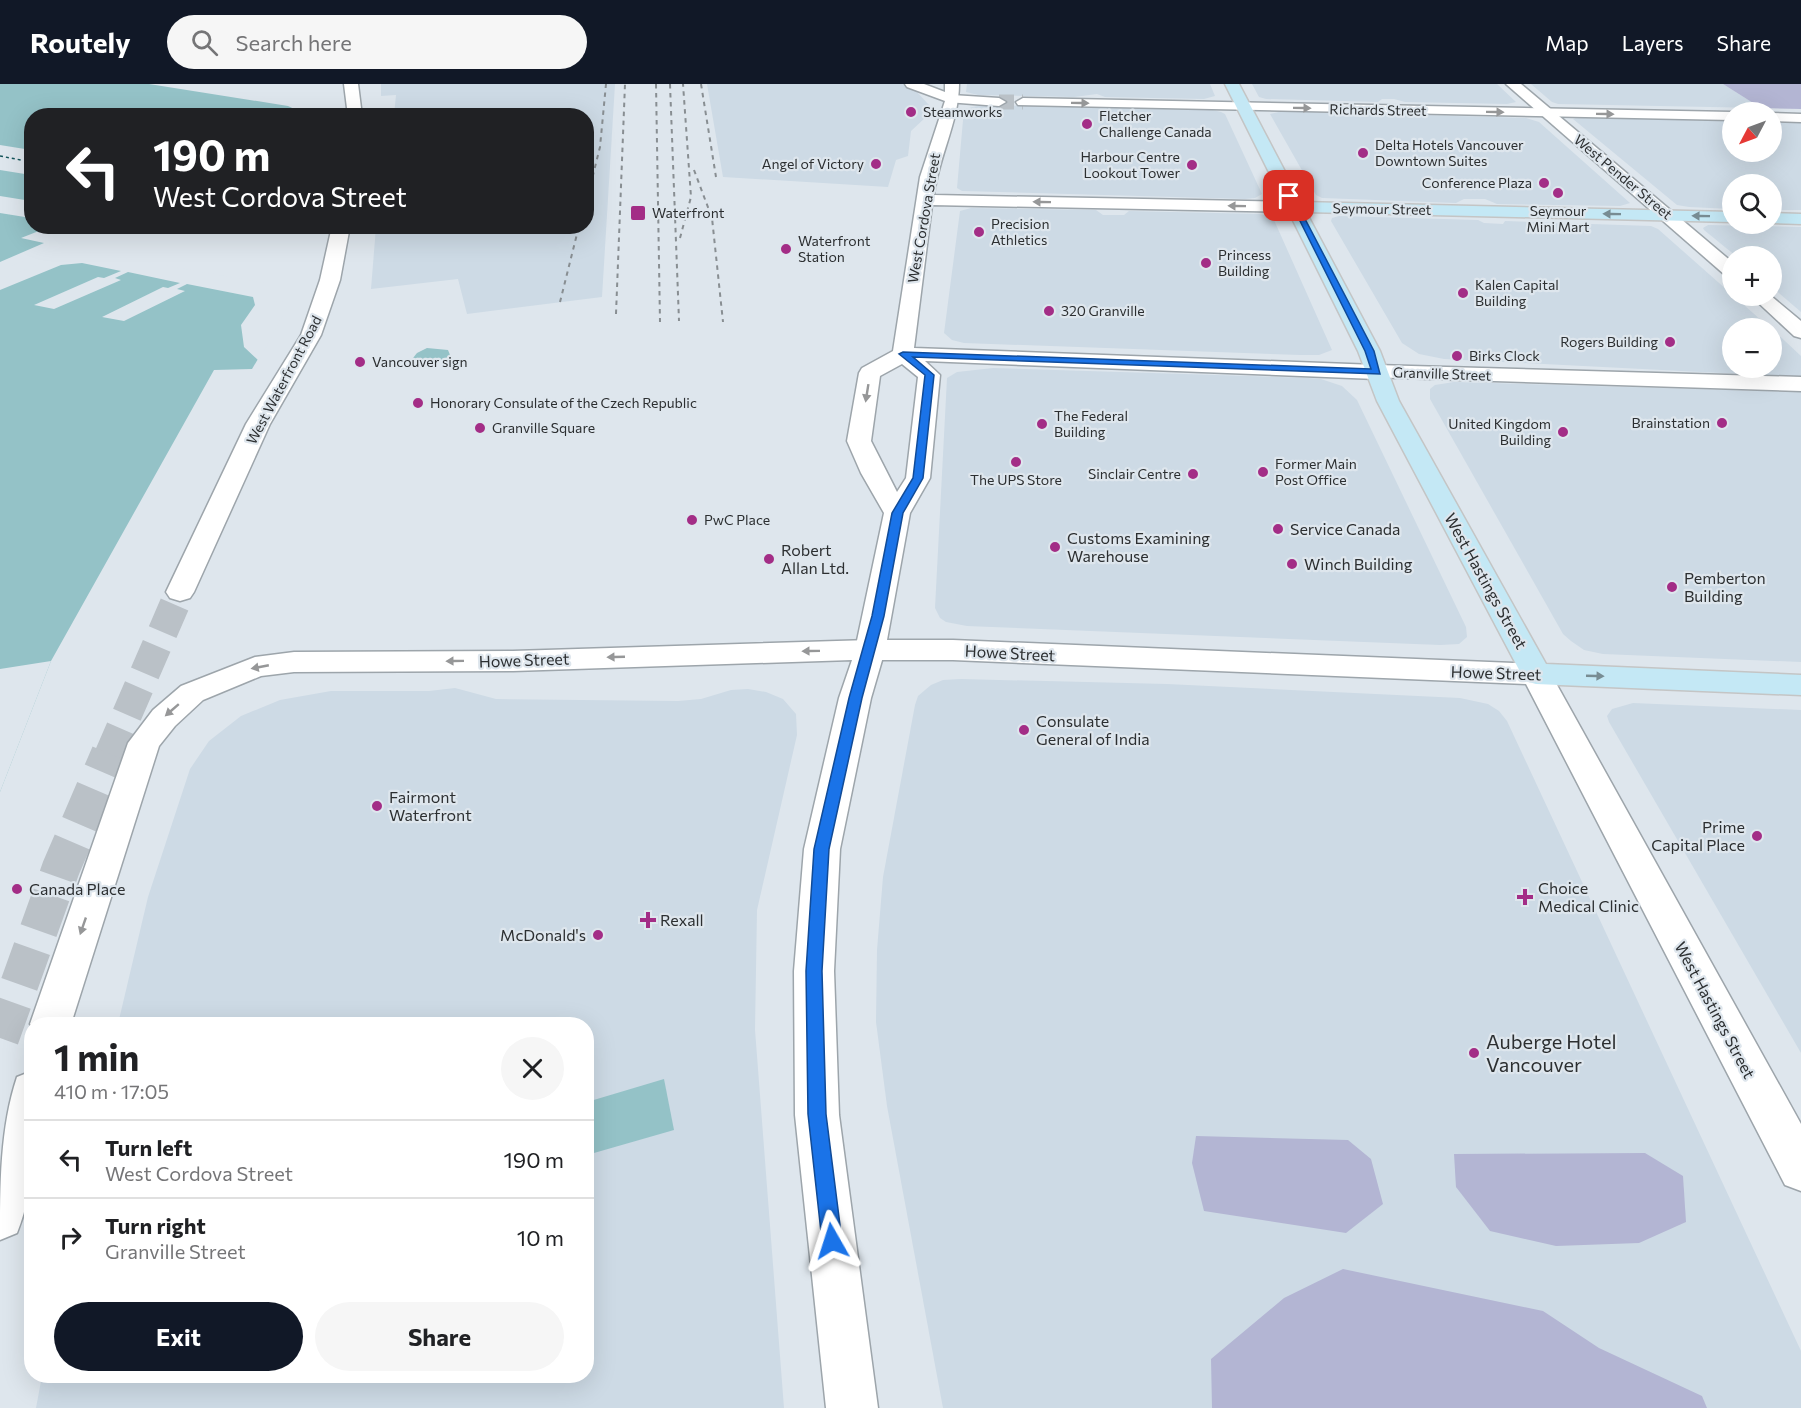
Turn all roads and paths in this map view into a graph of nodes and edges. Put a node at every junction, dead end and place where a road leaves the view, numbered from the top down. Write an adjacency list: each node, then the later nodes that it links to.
1 (351, 84): 9 (main road)
2 (912, 84): 5 (main road)
3 (1232, 84): 8 (main road, West Hastings Street)
4 (1513, 84): 10 (main road, West Pender Street)
5 (952, 91): 6 (main road); 14 (main road, West Cordova Street)
6 (999, 102)
7 (1023, 102): 8 (main road, Richards Street, one-way to 8)
8 (1243, 107): 10 (main road, Richards Street, one-way to 10); 15 (main road, West Hastings Street)
9 (354, 108)
10 (1547, 113): 11 (main road, Richards Street, one-way to 11); 16 (main road, West Pender Street)
11 (1722, 116)
12 (1782, 117): 13 (main road)
13 (1801, 118)
14 (924, 200): 15 (main road, Seymour Street, one-way to 14); 24 (main road, West Cordova Street)
15 (1295, 207): 16 (main road, Seymour Street, one-way to 15); 25 (main road, West Hastings Street)
16 (1670, 216): 17 (main road, Seymour Street, one-way to 16); 21 (main road, West Pender Street)
17 (1722, 217)
18 (1782, 218): 19 (main road)
19 (1801, 219)
20 (339, 234): 28 (main road, West Waterfront Road)
21 (1722, 262)
22 (1771, 306): 23 (main road)
23 (1801, 332)
24 (903, 354): 25 (main road, Granville Street); 27 (main road); 27 (main road, one-way to 27)
25 (1376, 372): 26 (main road, Granville Street); 30 (main road, West Hastings Street)
26 (1801, 384)
27 (897, 513): 29 (main road)
28 (180, 592)
29 (870, 650): 30 (main road, Howe Street); 32 (main road, Howe Street, one-way to 32); 36 (main road)
30 (1536, 674): 31 (main road, Howe Street, one-way to 31); 34 (main road, West Hastings Street)
31 (1801, 685)
32 (53, 1017)
33 (24, 1122): 35 (main road)
34 (1801, 1169)
35 (0, 1217)
36 (852, 1408)

